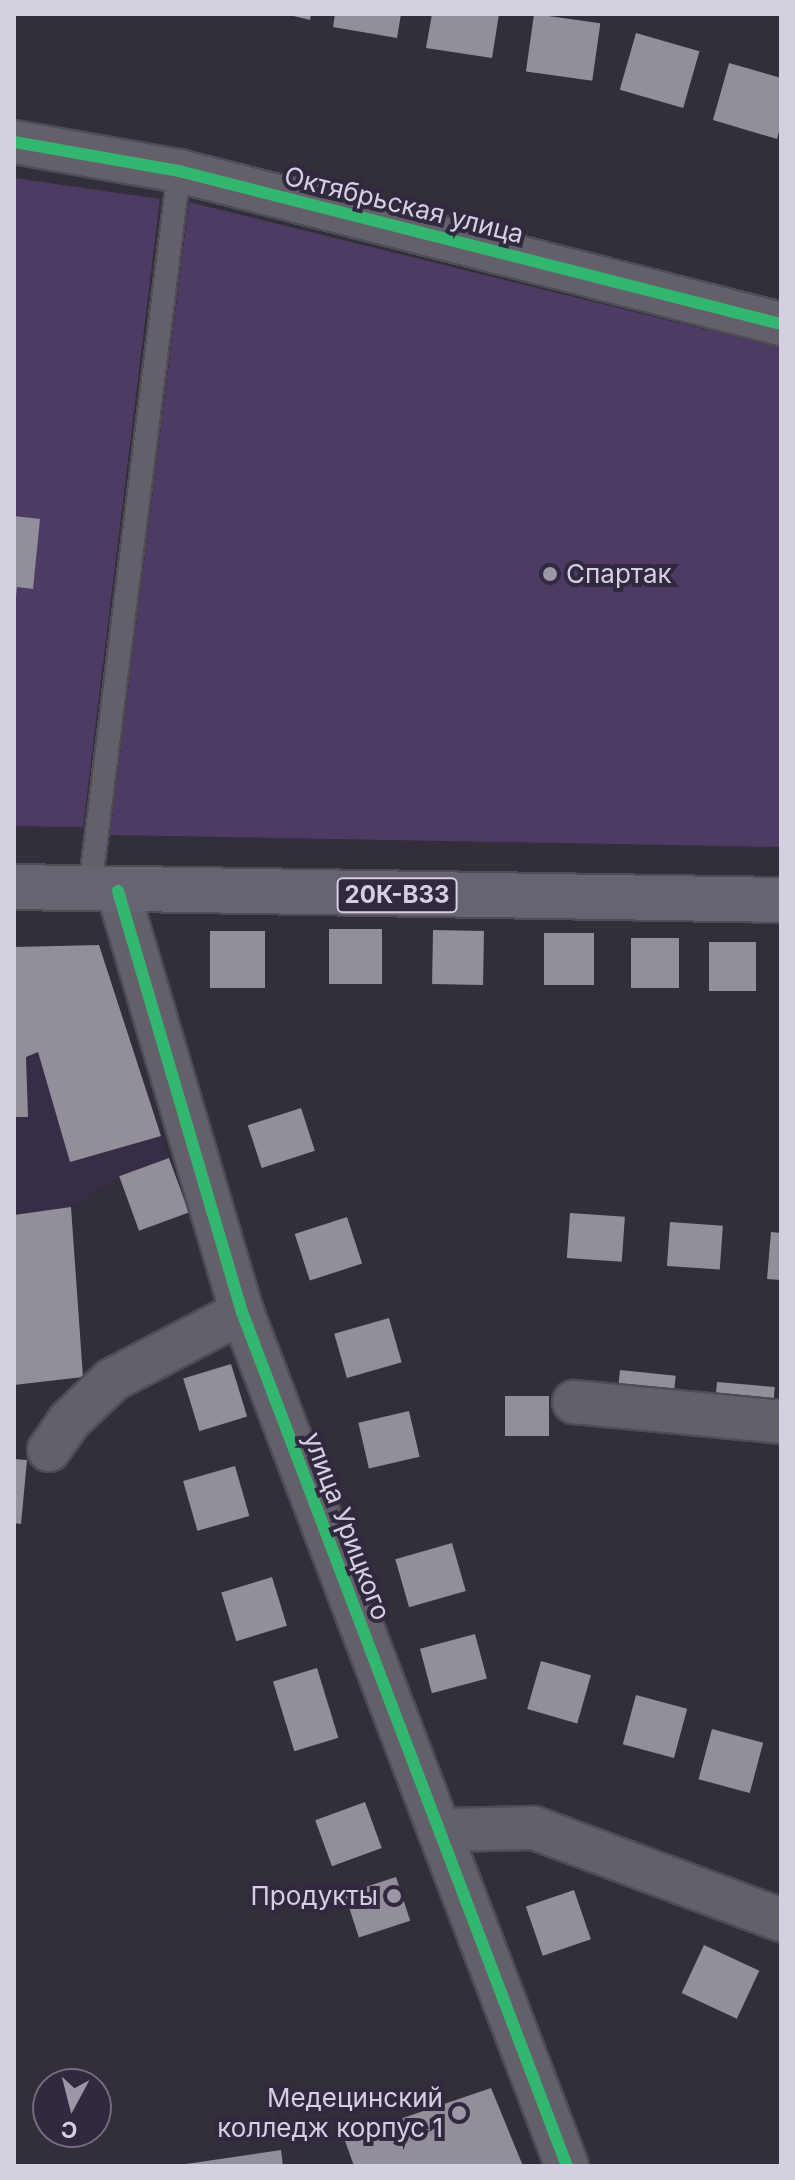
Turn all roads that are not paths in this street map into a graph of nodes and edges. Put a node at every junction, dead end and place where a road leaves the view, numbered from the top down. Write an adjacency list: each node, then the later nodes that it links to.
1 (14, 142): 2 (street, Октябрьская улица)
2 (179, 171): 3 (street, Октябрьская улица); 5 (lane)
3 (781, 324)
4 (14, 887): 5 (main road, 20К-В33)
5 (104, 890): 6 (main road, 20К-В33); 7 (street, улица Урицкого)
6 (781, 900)
7 (242, 1312): 10 (street); 11 (street, улица Урицкого)
8 (574, 1402): 9 (street)
9 (781, 1422)
10 (49, 1450)
11 (441, 1830): 12 (street); 13 (street, улица Урицкого)
12 (781, 1920)
13 (567, 2166)

